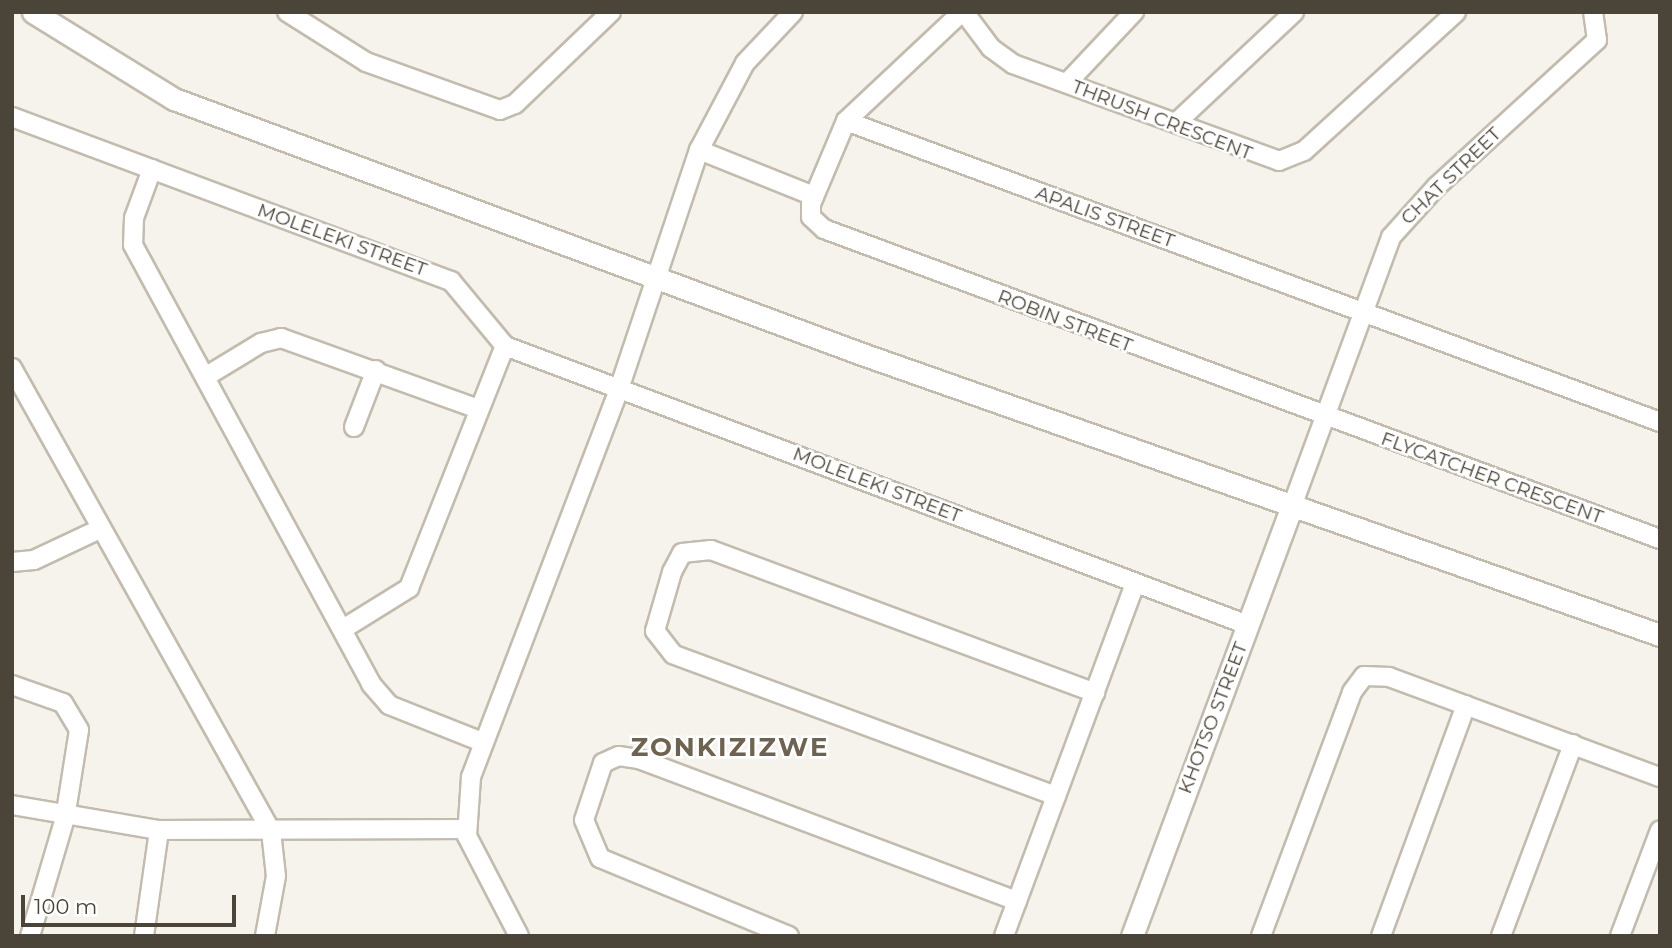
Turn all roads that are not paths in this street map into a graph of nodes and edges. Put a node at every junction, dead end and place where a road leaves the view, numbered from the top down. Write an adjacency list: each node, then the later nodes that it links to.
1 (33, 12): 17 (street)
2 (287, 12): 3 (street)
3 (611, 12)
4 (793, 12): 14 (street)
5 (963, 12): 10 (street, THRUSH CRESCENT); 12 (street)
6 (1134, 12): 10 (street)
7 (1294, 12): 13 (street)
8 (1456, 12): 13 (street, THRUSH CRESCENT)
9 (1593, 12): 18 (street, CHAT STREET)
10 (1067, 83): 13 (street, THRUSH CRESCENT)
11 (12, 117): 15 (street, MOLELEKI STREET)
12 (846, 121): 16 (street); 18 (street, APALIS STREET)
13 (1176, 123)
14 (699, 150): 16 (street); 17 (street)
15 (152, 169): 19 (street, MOLELEKI STREET); 22 (street)
16 (814, 195): 25 (street, ROBIN STREET)
17 (657, 277): 23 (street); 28 (street)
18 (1363, 312): 25 (street, CHAT STREET); 26 (street)
19 (505, 346): 23 (street, MOLELEKI STREET); 24 (street)
20 (12, 369): 29 (street)
21 (376, 370): 22 (street); 24 (street); 27 (street)
22 (205, 377): 34 (street)
23 (620, 386): 32 (street, MOLELEKI STREET); 39 (street)
24 (478, 410): 34 (street)
25 (1324, 416): 28 (street, CHAT STREET); 30 (street, FLYCATCHER CRESCENT)
26 (1660, 422)
27 (354, 427)
28 (1294, 501): 33 (street, KHOTSO STREET); 35 (street)
29 (100, 529): 31 (street); 48 (street)
30 (1660, 539)
31 (12, 562)
32 (1135, 584): 33 (street, MOLELEKI STREET); 37 (street)
33 (1248, 625): 56 (street, KHOTSO STREET)
34 (343, 629): 39 (street)
35 (1660, 635)
36 (12, 685): 44 (street)
37 (1095, 693): 42 (street); 42 (street)
38 (1466, 705): 40 (street); 57 (street); 58 (street)
39 (482, 742): 46 (street)
40 (1573, 744): 41 (street); 59 (street)
41 (1660, 777)
42 (1056, 796): 49 (street)
43 (12, 805): 44 (street)
44 (65, 818): 45 (street); 50 (street)
45 (159, 830): 48 (street); 51 (street)
46 (465, 830): 48 (street); 53 (street)
47 (1660, 830): 60 (street)
48 (271, 831): 52 (street)
49 (1017, 901): 54 (street); 55 (street)
50 (30, 936)
51 (144, 936)
52 (265, 936)
53 (519, 936)
54 (789, 936)
55 (1004, 936)
56 (1132, 936)
57 (1261, 936)
58 (1381, 936)
59 (1501, 936)
60 (1620, 936)

